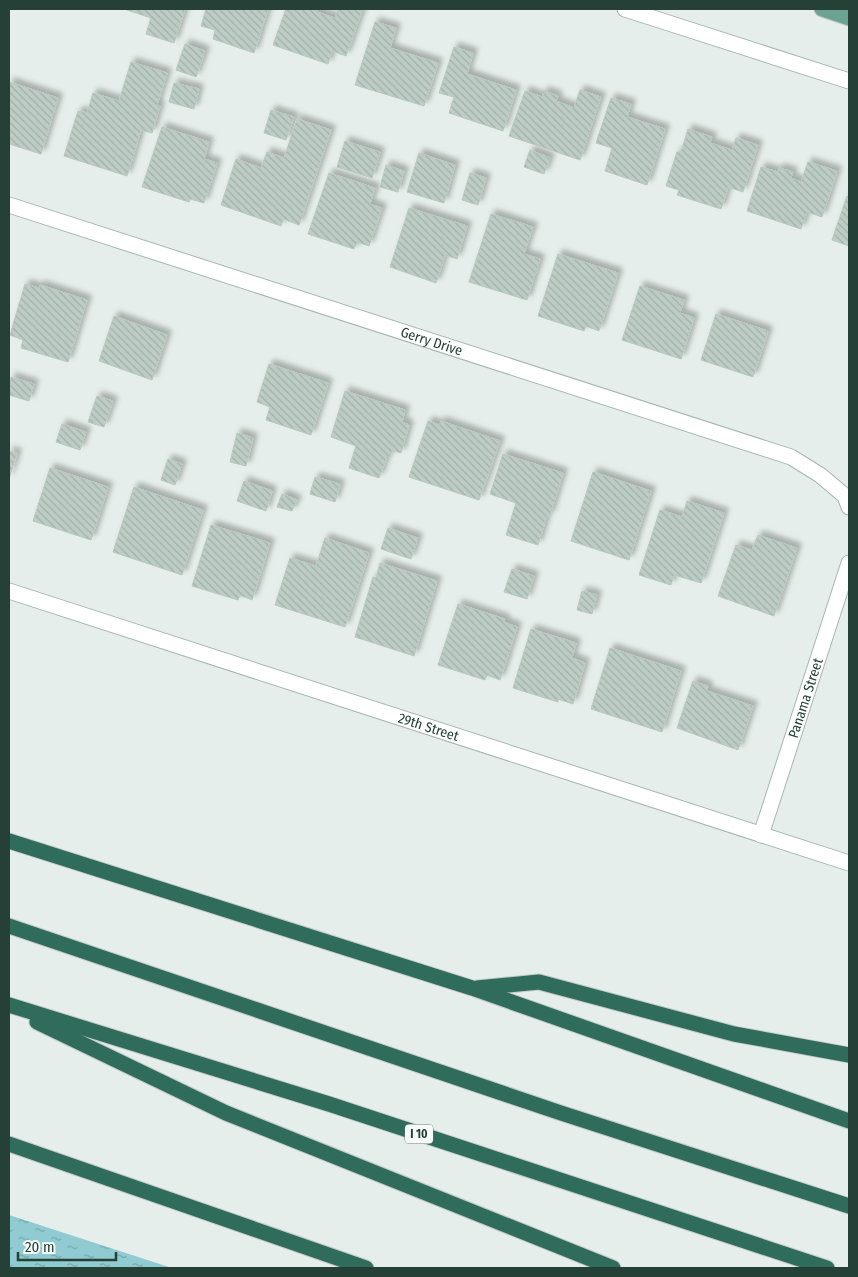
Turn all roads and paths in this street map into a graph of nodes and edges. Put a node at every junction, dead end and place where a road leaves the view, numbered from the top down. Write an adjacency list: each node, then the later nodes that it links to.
1 (625, 9): 6 (street)
2 (822, 9): 5 (main road)
3 (838, 9): 4 (main road)
4 (849, 11)
5 (849, 18)
6 (849, 81)
7 (9, 205): 8 (street, Gerry Drive)
8 (847, 502)
9 (849, 563): 11 (street, Panama Street)
10 (9, 591): 11 (street, 29th Street)
11 (761, 835): 13 (street, 29th Street)
12 (9, 841): 15 (highway)
13 (849, 863)
14 (9, 926): 20 (highway)
15 (472, 988): 17 (highway); 18 (highway)
16 (9, 1007): 22 (highway); 23 (highway, I 10)
17 (849, 1055)
18 (849, 1121)
19 (12, 1145): 21 (highway)
20 (849, 1206)
21 (366, 1268)
22 (613, 1268)
23 (827, 1268)

